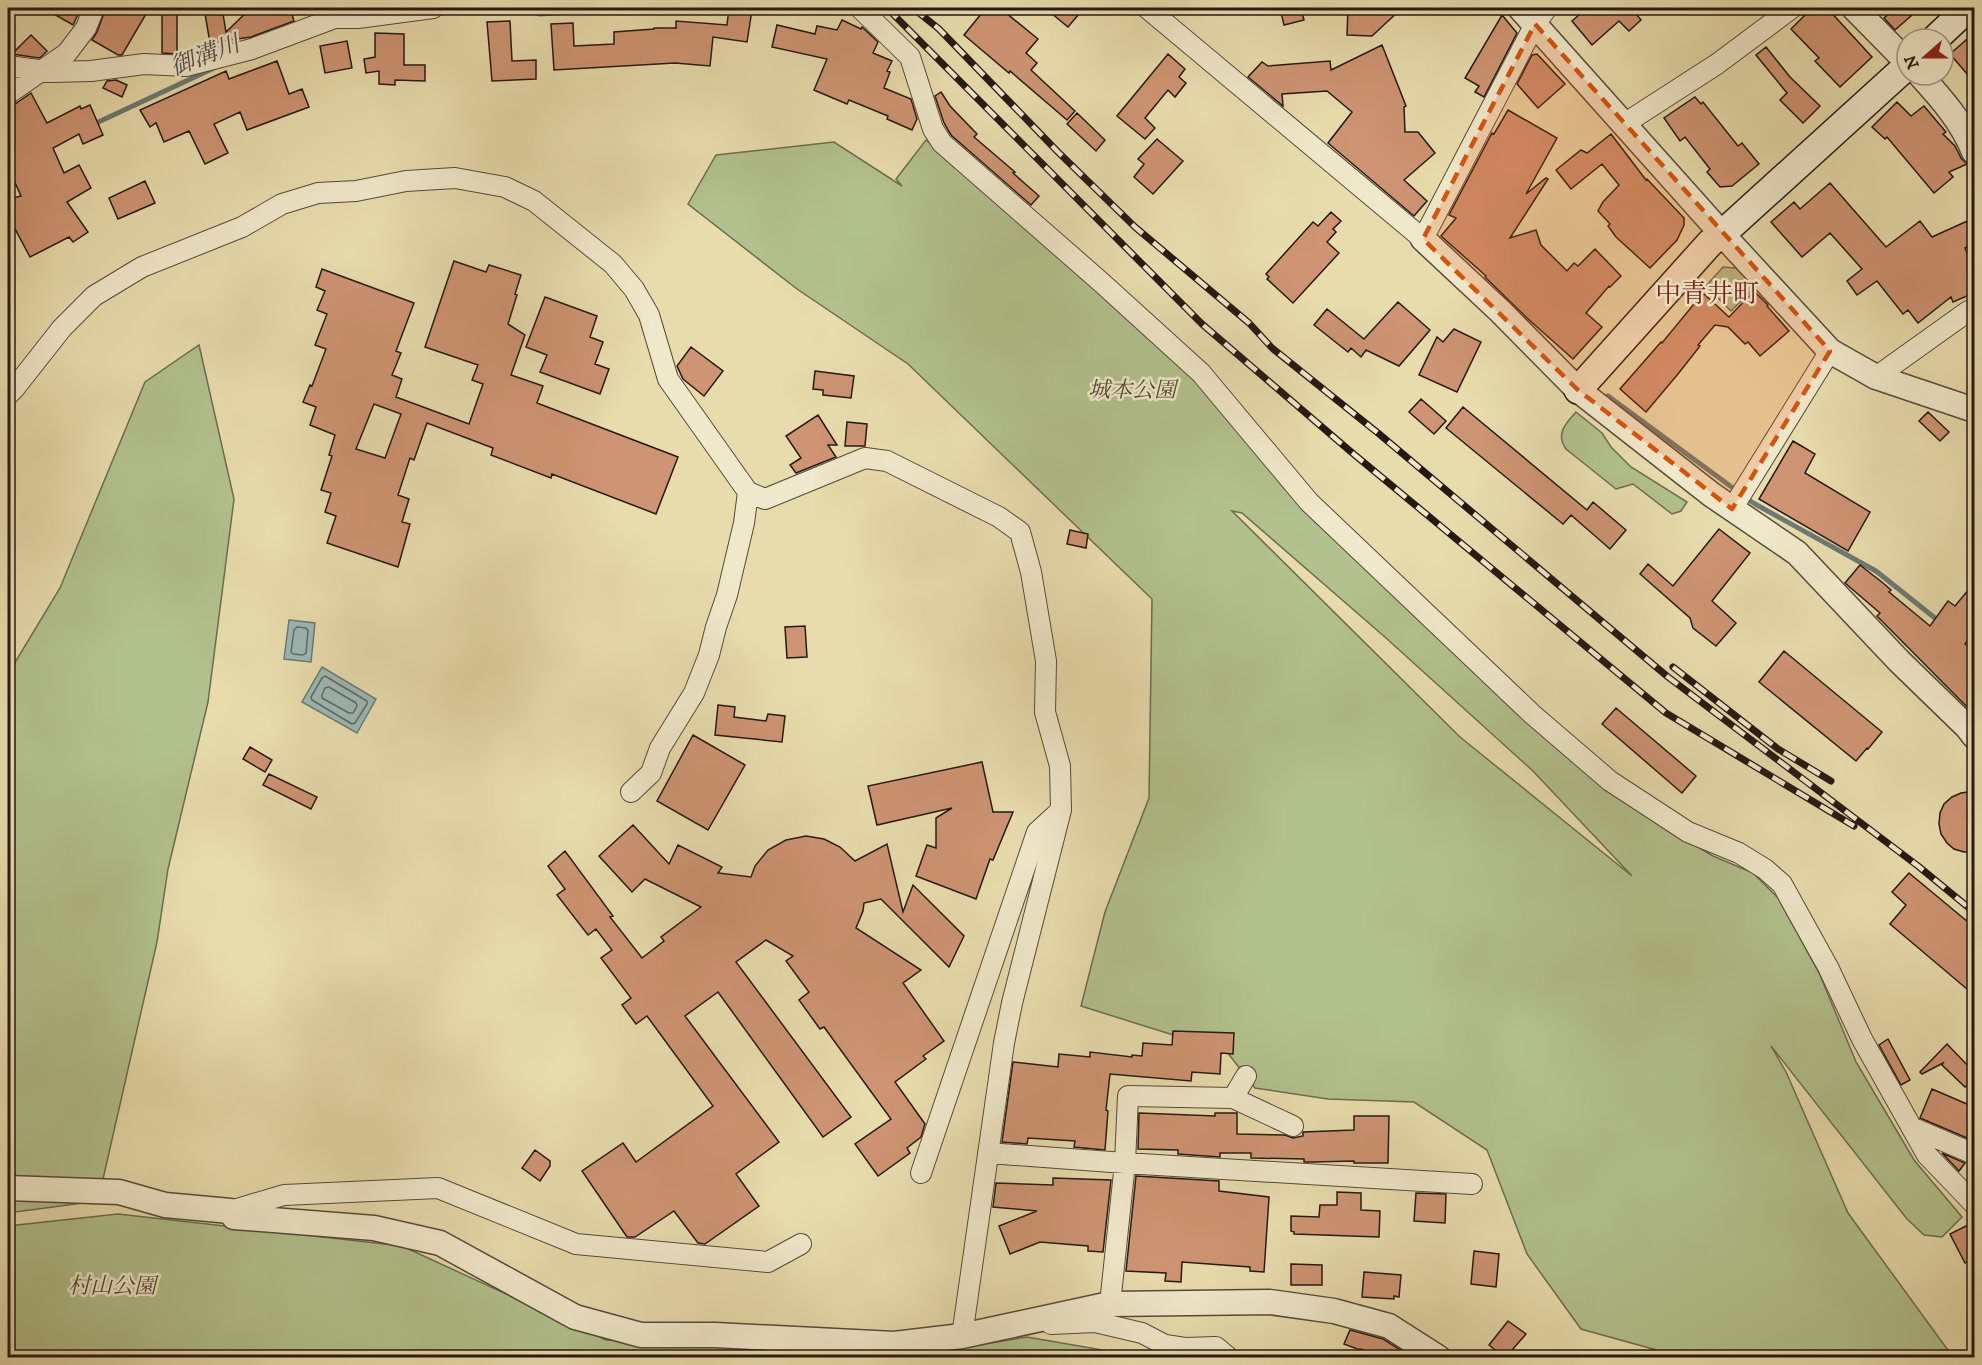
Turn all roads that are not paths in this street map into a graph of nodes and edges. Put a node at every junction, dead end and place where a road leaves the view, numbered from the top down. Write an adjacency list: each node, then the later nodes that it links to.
1 (94, 8): 13 (street)
2 (434, 8): 8 (street)
3 (860, 8): 35 (street)
4 (1147, 8): 20 (street)
5 (1792, 8): 17 (street)
6 (1854, 8): 11 (street)
7 (1968, 8): 10 (main road)
8 (359, 13): 13 (street)
9 (1534, 13): 17 (street); 20 (street)
10 (1948, 27)
11 (1895, 51)
12 (8, 66): 13 (street)
13 (42, 70): 16 (street)
14 (1895, 75): 19 (main road)
15 (1931, 87): 18 (street)
16 (8, 94)
17 (1624, 124): 19 (street)
18 (1974, 152)
19 (1722, 234): 22 (street); 24 (main road)
20 (1423, 239): 24 (street)
21 (1974, 308): 23 (street)
22 (1830, 351): 23 (street); 28 (street)
23 (1876, 377): 26 (street)
24 (1578, 390): 28 (street)
25 (8, 395): 27 (street)
26 (1974, 410)
27 (748, 492): 30 (street); 31 (street)
28 (1732, 509): 29 (street)
29 (1974, 736)
30 (631, 792)
31 (1061, 810): 36 (street); 39 (street)
32 (1246, 1076): 33 (street)
33 (1233, 1098): 34 (street); 38 (street)
34 (1293, 1126)
35 (1911, 1127): 37 (street); 42 (street)
36 (988, 1153): 38 (street); 47 (street)
37 (1974, 1154)
38 (1125, 1163): 40 (street); 45 (street)
39 (921, 1173)
40 (1472, 1184)
41 (8, 1188): 43 (street)
42 (1974, 1204)
43 (230, 1211): 44 (street); 47 (street)
44 (801, 1244)
45 (1110, 1304): 46 (street); 49 (street)
46 (1022, 1322): 47 (street); 48 (street)
47 (962, 1336)
48 (1229, 1358)
49 (1439, 1358)

